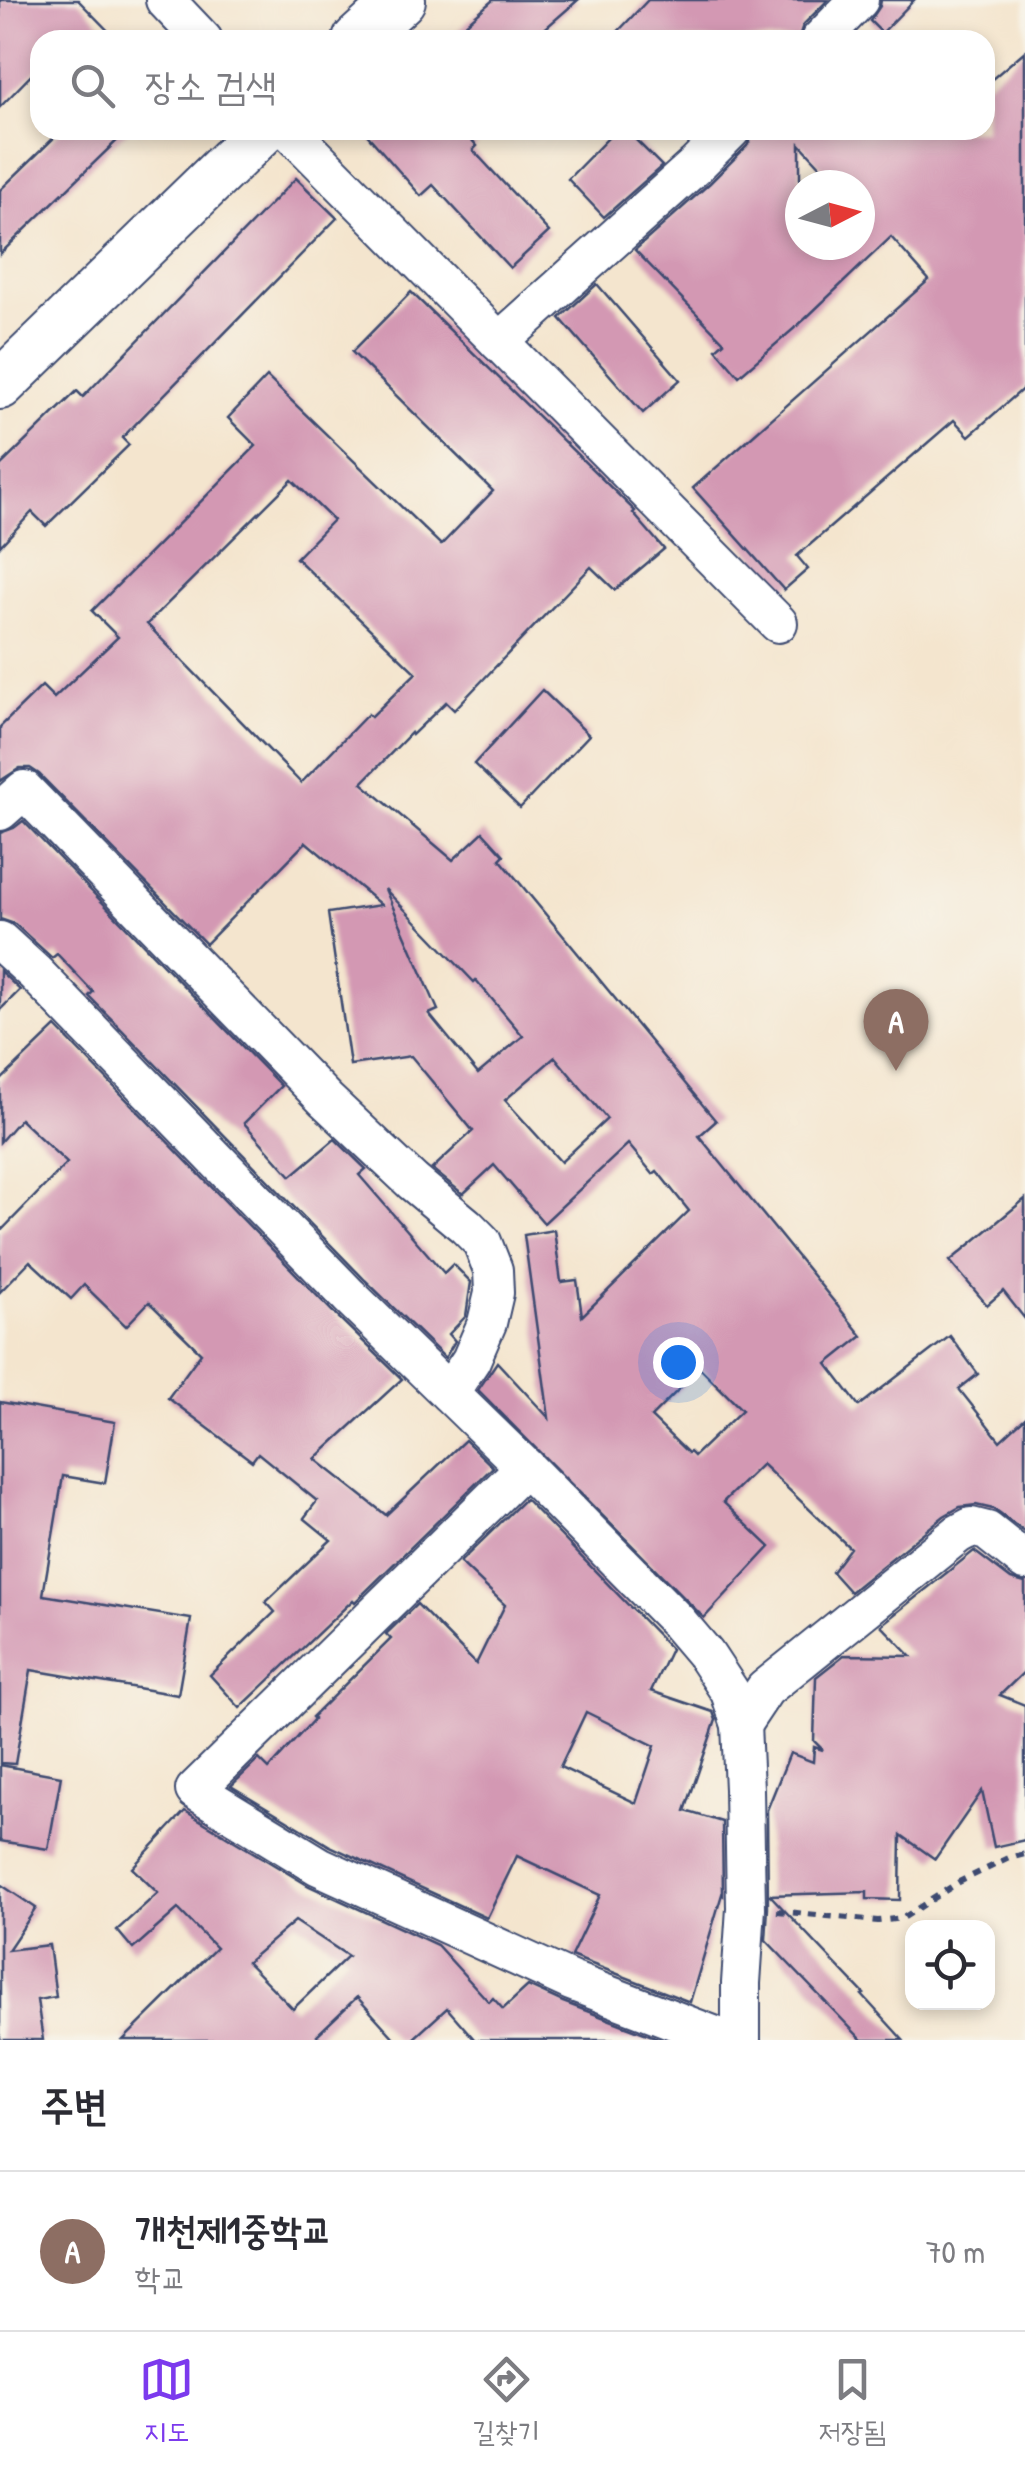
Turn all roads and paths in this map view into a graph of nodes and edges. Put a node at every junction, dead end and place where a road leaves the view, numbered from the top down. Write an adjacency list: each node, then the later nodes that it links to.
1 (165, 0): 4 (street)
2 (401, 0): 5 (main road)
3 (859, 0): 6 (street)
4 (194, 30)
5 (368, 30)
6 (830, 30)
7 (252, 140): 11 (main road)
8 (299, 140): 10 (street)
9 (721, 140): 10 (street)
10 (500, 342): 12 (street)
11 (0, 385)
12 (778, 623)
13 (0, 812): 15 (street)
14 (0, 941): 15 (street)
15 (449, 1392): 16 (street)
16 (525, 1467): 18 (street); 21 (street)
17 (1025, 1562): 18 (street)
18 (741, 1725): 20 (street)
19 (1025, 1854): 20 (path)
20 (746, 1908): 22 (street)
21 (726, 2040)
22 (741, 2040)

